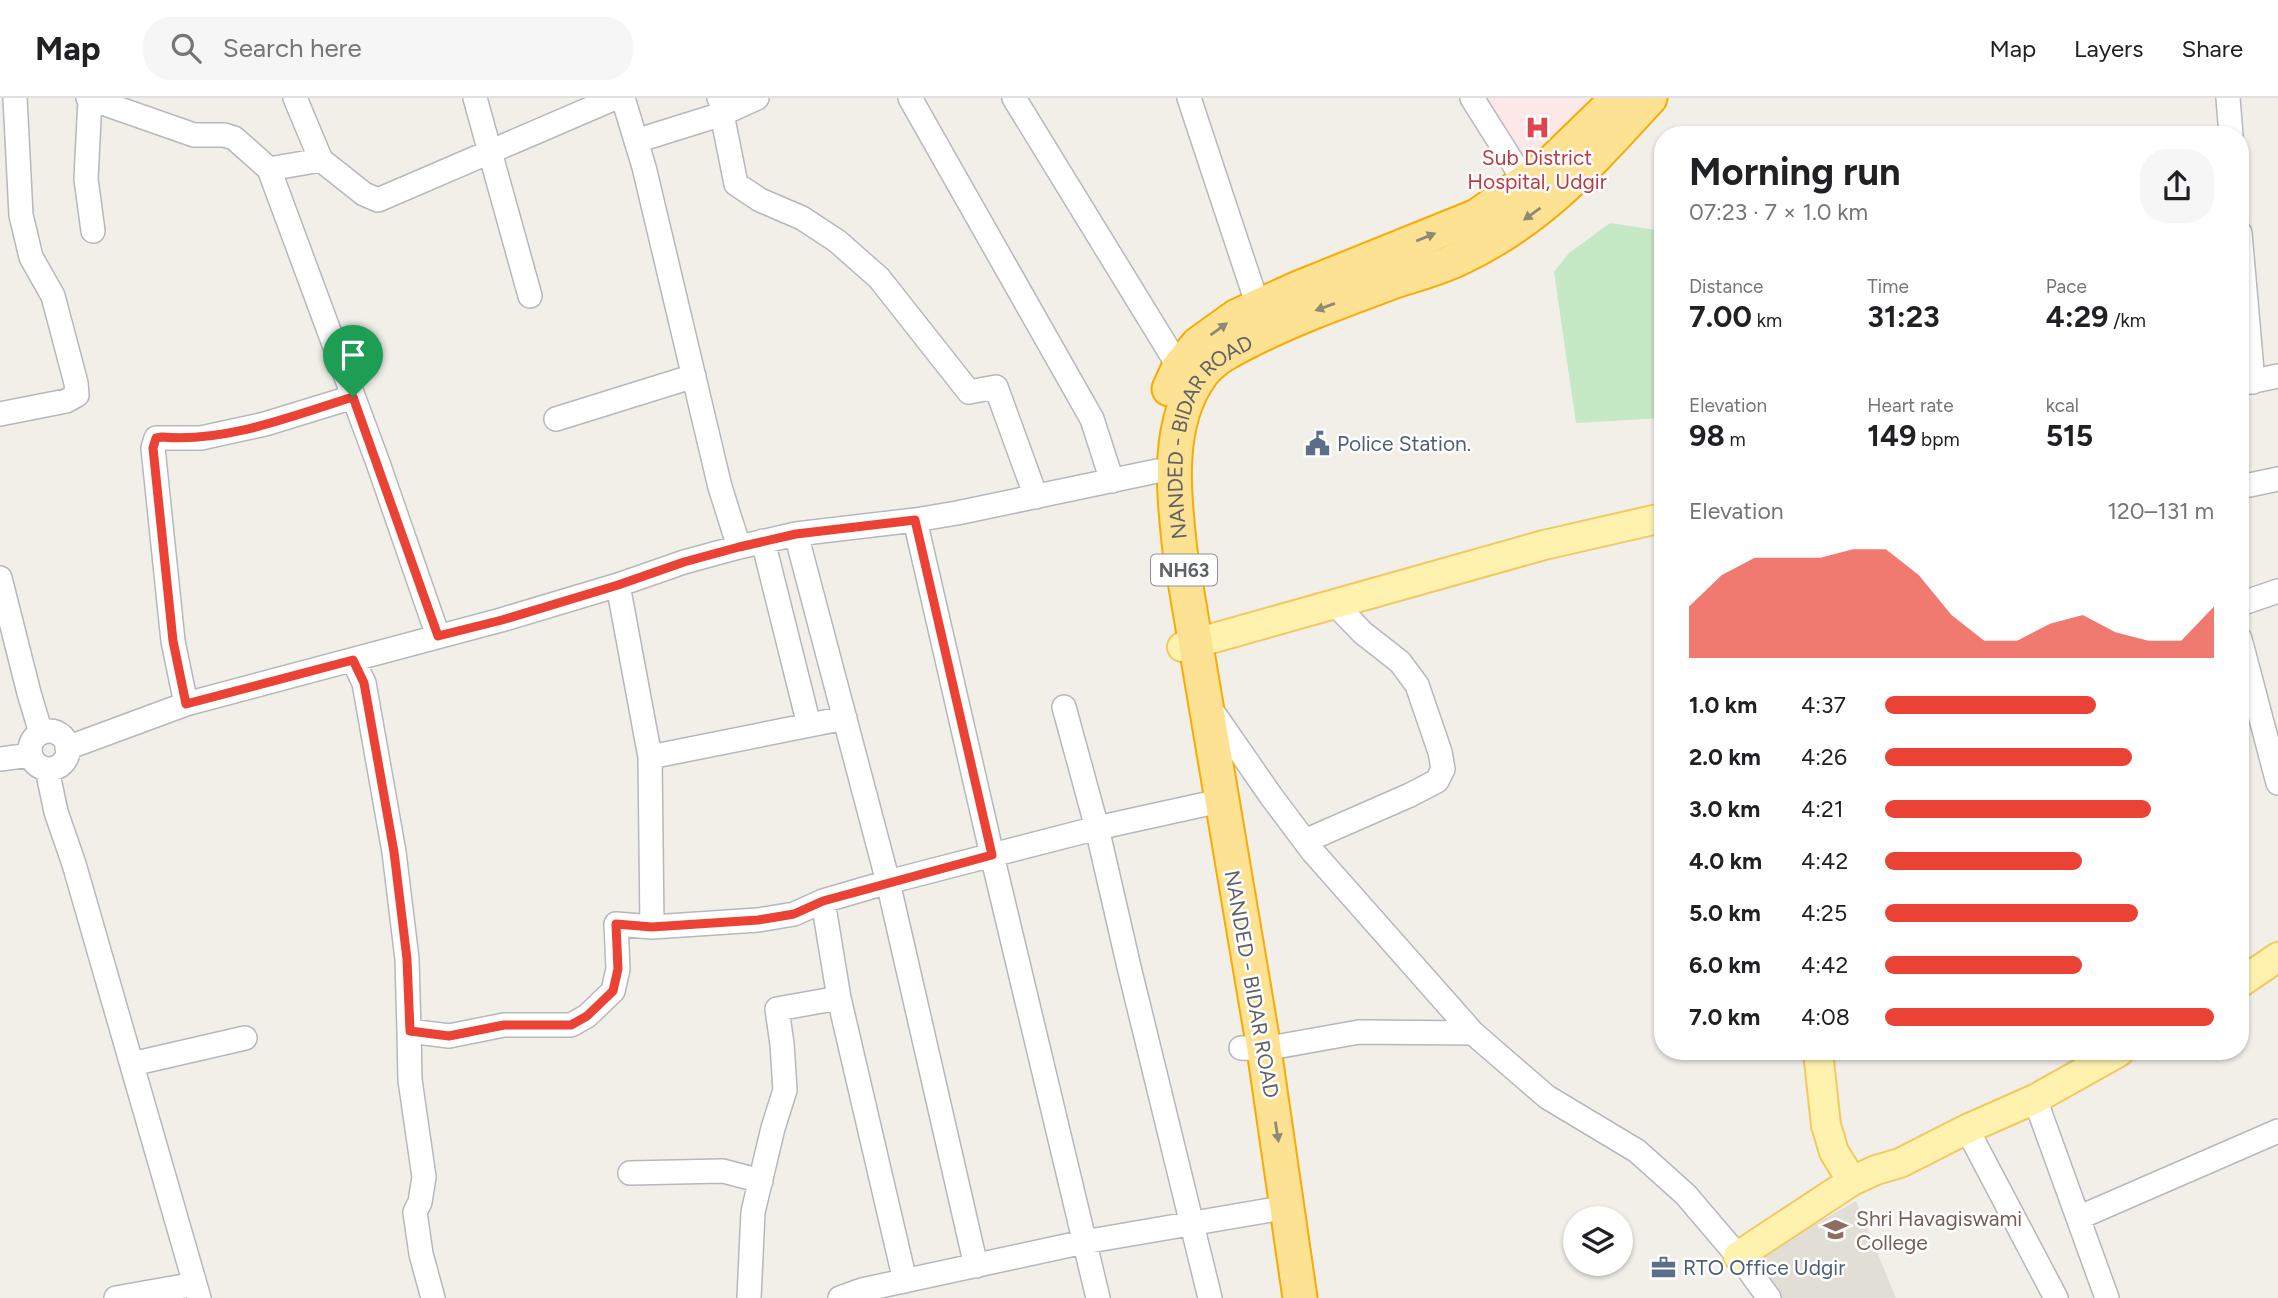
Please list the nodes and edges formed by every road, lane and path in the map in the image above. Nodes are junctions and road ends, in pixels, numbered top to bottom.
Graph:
1 (15, 98) edge
2 (89, 98) edge
3 (295, 98) edge
4 (475, 98) edge
5 (615, 98) edge
6 (623, 98) edge
7 (757, 98) edge
8 (910, 98) edge
9 (1014, 98) edge
10 (1189, 98) edge
11 (1472, 98) edge
12 (1618, 98) edge
13 (1650, 98) edge
14 (2228, 98) edge
15 (720, 106) edge
16 (2230, 126) edge
17 (636, 141) junction
18 (491, 152) junction
19 (321, 160) junction
20 (269, 169) junction
21 (1525, 182) junction
22 (93, 231) dead end
23 (530, 296) dead end
24 (1258, 306) junction
25 (1179, 368) junction
26 (694, 376) junction
27 (2278, 376) edge
28 (2249, 382) edge
29 (353, 397) junction
30 (0, 414) edge
31 (556, 419) dead end
32 (1157, 471) junction
33 (2278, 479) edge
34 (1112, 481) junction
35 (2249, 485) edge
36 (1036, 497) junction
37 (915, 520) junction
38 (1654, 520) edge
39 (796, 534) junction
40 (763, 541) junction
41 (739, 547) junction
42 (0, 578) edge
43 (618, 585) junction
44 (2278, 591) edge
45 (2249, 601) edge
46 (1335, 604) junction
47 (438, 636) junction
48 (1189, 645) junction
49 (353, 660) junction
50 (2249, 660) edge
51 (186, 704) junction
52 (1208, 705) junction
53 (1064, 707) dead end
54 (2269, 707) edge
55 (845, 718) junction
56 (809, 725) junction
57 (41, 733) junction
58 (67, 748) junction
59 (650, 757) junction
60 (0, 759) edge
61 (39, 762) junction
62 (2278, 783) edge
63 (1206, 804) junction
64 (1097, 828) junction
65 (1305, 841) junction
66 (992, 855) junction
67 (888, 882) junction
68 (823, 901) junction
69 (652, 927) junction
70 (2278, 957) edge
71 (2249, 977) edge
72 (839, 998) junction
73 (410, 1031) junction
74 (1473, 1033) junction
75 (245, 1038) dead end
76 (1252, 1049) junction
77 (1819, 1060) edge
78 (2105, 1060) edge
79 (132, 1064) junction
80 (2035, 1099) junction
81 (1967, 1129) junction
82 (2278, 1131) edge
83 (630, 1173) dead end
84 (761, 1181) junction
85 (1852, 1181) junction
86 (1278, 1209) junction
87 (2078, 1217) junction
88 (1192, 1225) junction
89 (1084, 1242) junction
90 (1738, 1256) junction
91 (976, 1266) junction
92 (905, 1281) junction
93 (197, 1291) edge
94 (116, 1298) edge
95 (433, 1298) edge
96 (749, 1298) edge
97 (840, 1298) edge
98 (1098, 1298) edge
99 (1210, 1298) edge
100 (1279, 1298) edge
101 (1300, 1298) edge
102 (1769, 1298) edge
103 (2056, 1298) edge
104 (2107, 1298) edge

1 - 30 street
2 - 20 street
2 - 22 street
3 - 19 street
4 - 18 street
5 - 18 street
6 - 17 street
7 - 15 street
8 - 34 street
9 - 25 street
10 - 24 street
11 - 21 street
12 - 21 highway, NANDED - BIDAR ROAD / NH63
13 -> 48 highway, NANDED - BIDAR ROAD / NH63
14 - 16 street
15 - 17 street
15 - 36 street
17 - 26 street
18 - 19 street
18 - 23 street
19 - 20 street
20 - 29 street
24 -> 21 highway, NANDED - BIDAR ROAD / NH63
25 -> 24 highway, NANDED - BIDAR ROAD / NH63
25 - 32 highway, NANDED - BIDAR ROAD / NH63
26 - 31 street
26 - 41 street
27 - 28 street
29 - 47 street
29 - 51 street
32 - 34 street
32 - 48 highway, NANDED - BIDAR ROAD / NH63
33 - 35 street
34 - 36 street
36 - 37 street
37 - 39 street
37 - 66 street
38 - 46 main road
39 - 40 street
39 - 55 street
40 - 41 street
40 - 56 street
41 - 43 street
42 - 57 street
43 - 47 street
43 - 59 street
44 - 45 street
46 - 48 main road
46 - 65 street
47 - 49 street
48 - 52 highway, NANDED - BIDAR ROAD / NH63
48 - 63 highway, NANDED - BIDAR ROAD / NH63
49 - 51 street
49 - 73 street
50 - 54 street
51 - 58 street
52 - 65 street
52 - 76 highway, NANDED - BIDAR ROAD / NH63
53 - 64 street
54 - 62 street
55 - 56 street
55 - 67 street
56 - 59 street
57 - 58 street
57 - 61 street
58 - 61 street
59 - 69 street
60 - 61 street
61 - 79 street
63 - 64 street
63 - 76 highway, NANDED - BIDAR ROAD / NH63
64 - 66 street
64 - 88 street
65 - 74 street
66 - 67 street
66 - 89 street
67 - 68 street
67 - 91 street
68 - 69 street
68 - 72 street
69 - 73 street
70 - 71 main road
72 - 84 street
72 - 92 street
73 - 95 street
74 - 76 street
74 - 90 street
75 - 79 street
76 - 86 highway, NANDED - BIDAR ROAD / NH63
77 - 85 main road
78 - 80 main road
79 - 93 street
80 - 81 main road
80 - 87 street
81 - 85 main road
81 - 103 street
82 - 87 street
83 - 84 street
84 - 96 street
85 - 90 main road
86 - 88 street
86 - 100 highway, NANDED - BIDAR ROAD / NH63
86 - 101 highway, NANDED - BIDAR ROAD / NH63
87 - 104 street
88 - 89 street
88 - 99 street
89 - 91 street
89 - 98 street
90 - 102 street
91 - 92 street
92 - 97 street
93 - 94 street

